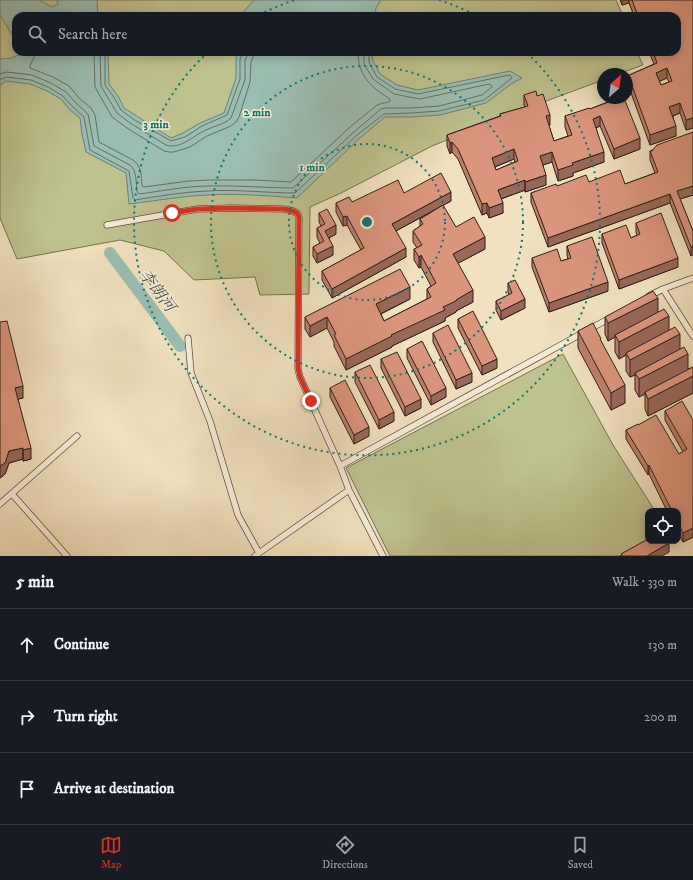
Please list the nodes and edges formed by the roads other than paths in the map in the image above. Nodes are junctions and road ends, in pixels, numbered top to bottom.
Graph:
1 (107, 225) dead end
2 (693, 278) edge
3 (663, 289) junction
4 (642, 300) edge
5 (615, 315) edge
6 (693, 336) edge
7 (188, 338) dead end
8 (77, 436) dead end
9 (340, 466) junction
10 (349, 490) junction
11 (12, 494) junction
12 (0, 504) edge
13 (257, 555) edge
14 (67, 556) edge
15 (383, 556) edge

1 - 9 street
2 - 3 street
3 - 4 street
3 - 6 street
5 - 9 street
7 - 13 street
8 - 11 street
9 - 10 street
10 - 13 street
10 - 15 street
11 - 12 street
11 - 14 street

